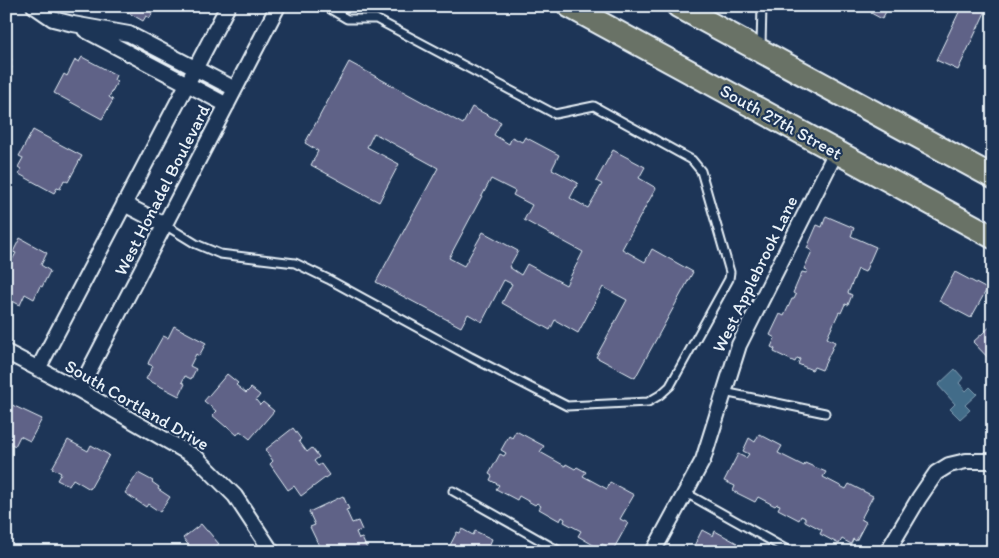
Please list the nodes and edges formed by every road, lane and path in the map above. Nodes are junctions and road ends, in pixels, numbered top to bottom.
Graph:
1 (34, 6) edge
2 (228, 6) edge
3 (278, 6) edge
4 (325, 6) edge
5 (569, 6) edge
6 (678, 6) edge
7 (762, 6) edge
8 (73, 24) junction
9 (761, 51) junction
10 (196, 68) junction
11 (188, 84) junction
12 (235, 90) junction
13 (227, 105) junction
14 (836, 152) junction
15 (993, 177) edge
16 (124, 204) junction
17 (165, 225) junction
18 (993, 237) edge
19 (6, 352) edge
20 (38, 369) junction
21 (80, 390) junction
22 (724, 392) junction
23 (826, 414) dead end
24 (993, 461) edge
25 (453, 491) dead end
26 (686, 493) junction
27 (272, 552) edge
28 (561, 552) edge
29 (654, 552) edge
30 (791, 552) edge
31 (887, 552) edge

1 - 8 street
2 - 10 street, West Honadel Boulevard
3 - 12 street, West Honadel Boulevard
4 - 17 lane
5 - 14 main road, South 27th Street
6 - 9 main road
7 - 9 lane
8 - 10 street
8 - 11 street
9 - 15 main road
10 - 11 street, West Honadel Boulevard
10 - 12 street
11 - 13 street
11 - 16 street, West Honadel Boulevard
12 - 13 street, West Honadel Boulevard
13 - 17 street, West Honadel Boulevard
14 - 18 main road, South 27th Street
14 - 22 street, West Applebrook Lane
16 - 17 street
16 - 20 street, West Honadel Boulevard
17 - 21 street, West Honadel Boulevard
19 - 20 street, South Cortland Drive
20 - 21 street, South Cortland Drive
21 - 27 street, South Cortland Drive
22 - 23 lane
22 - 26 street, West Applebrook Lane
24 - 31 street
25 - 28 lane
26 - 29 street, West Applebrook Lane
26 - 30 lane

